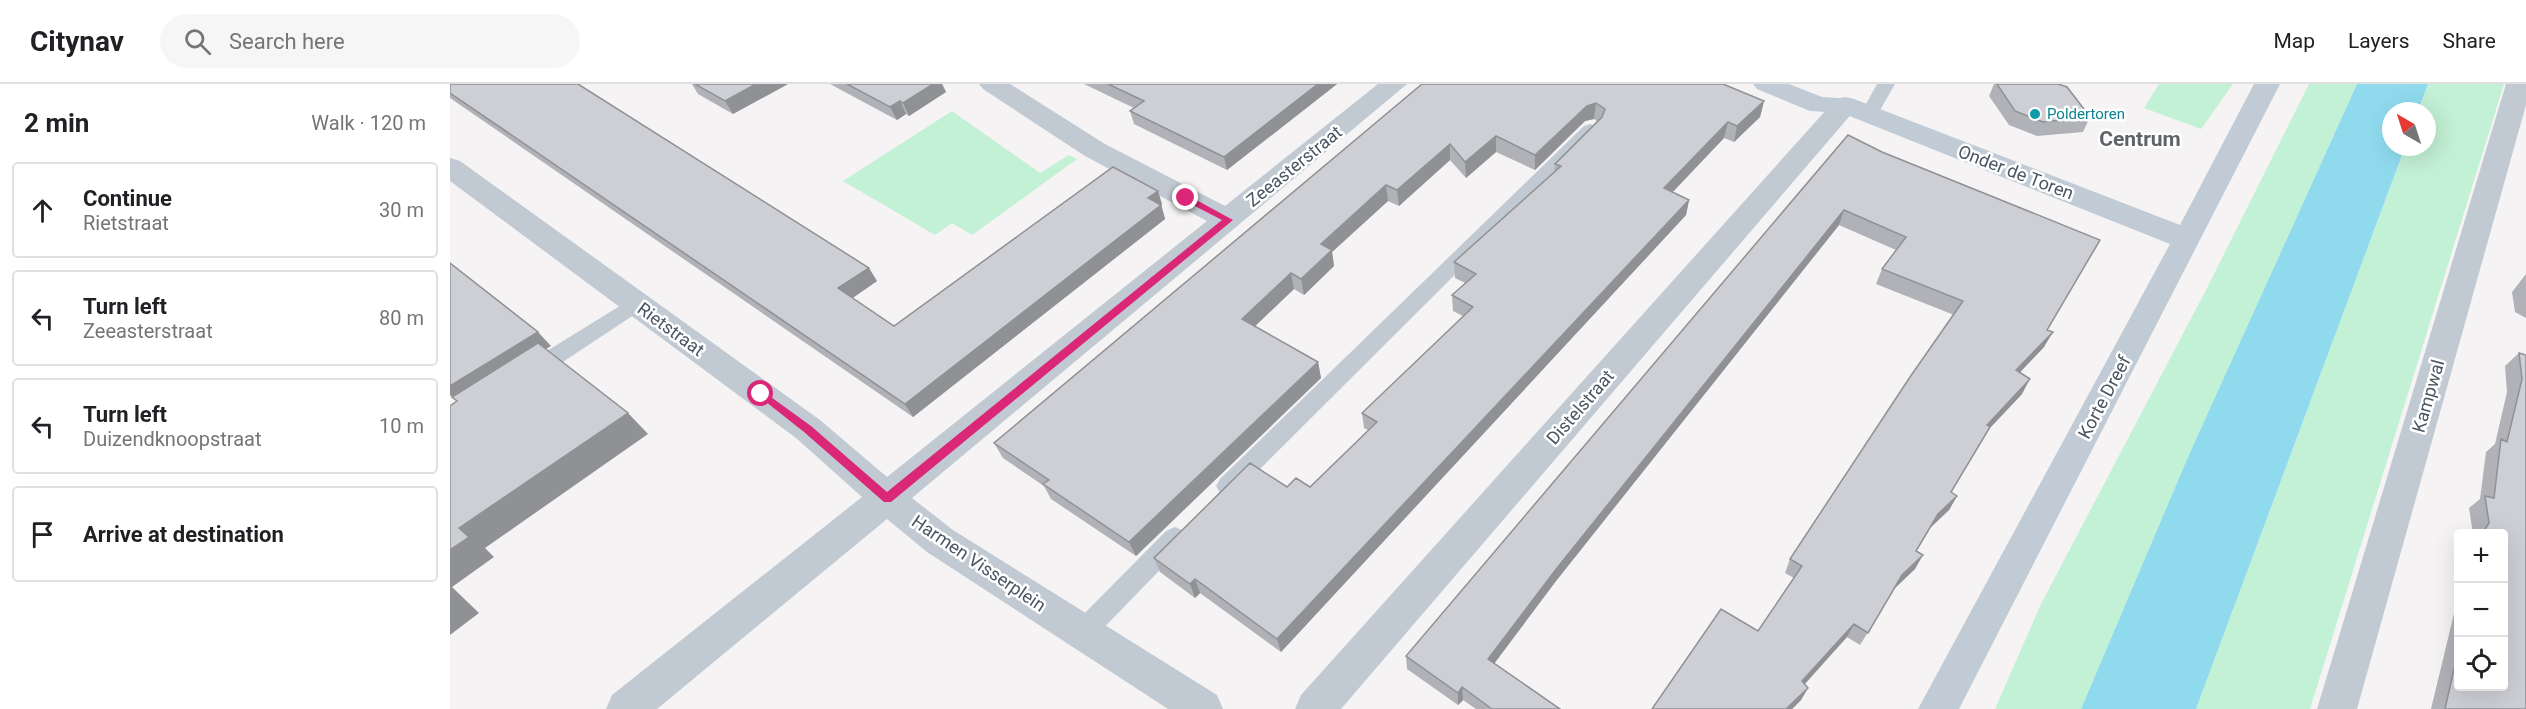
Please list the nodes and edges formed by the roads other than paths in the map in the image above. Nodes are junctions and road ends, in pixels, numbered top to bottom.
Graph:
1 (992, 84) edge
2 (1394, 84) edge
3 (1766, 84) edge
4 (1817, 84) edge
5 (1886, 84) edge
6 (2267, 84) edge
7 (2519, 84) edge
8 (1857, 110) junction
9 (1593, 127) edge
10 (450, 167) edge
11 (1228, 220) junction
12 (2186, 239) junction
13 (636, 304) junction
14 (511, 384) edge
15 (887, 498) junction
16 (1215, 498) edge
17 (1190, 523) edge
18 (1083, 632) junction
19 (626, 709) edge
20 (1203, 709) edge
21 (1316, 709) edge
22 (1938, 709) edge
23 (2337, 709) edge

1 - 11 street
2 - 11 street, Zeeasterstraat
3 - 8 main road, Onder de Toren
4 - 8 main road, Onder de Toren
5 - 8 lane
6 - 12 main road, Korte Dreef
7 - 23 street, Kampwal
8 - 12 main road, Onder de Toren
8 - 21 street, Distelstraat
9 - 16 lane
10 - 13 street, Rietstraat
11 - 15 street, Zeeasterstraat
12 - 22 main road, Korte Dreef
13 - 14 lane
13 - 15 street, Rietstraat
15 - 18 street, Harmen Visserplein
15 - 19 street
17 - 18 lane
18 - 20 street, Harmen Visserplein

